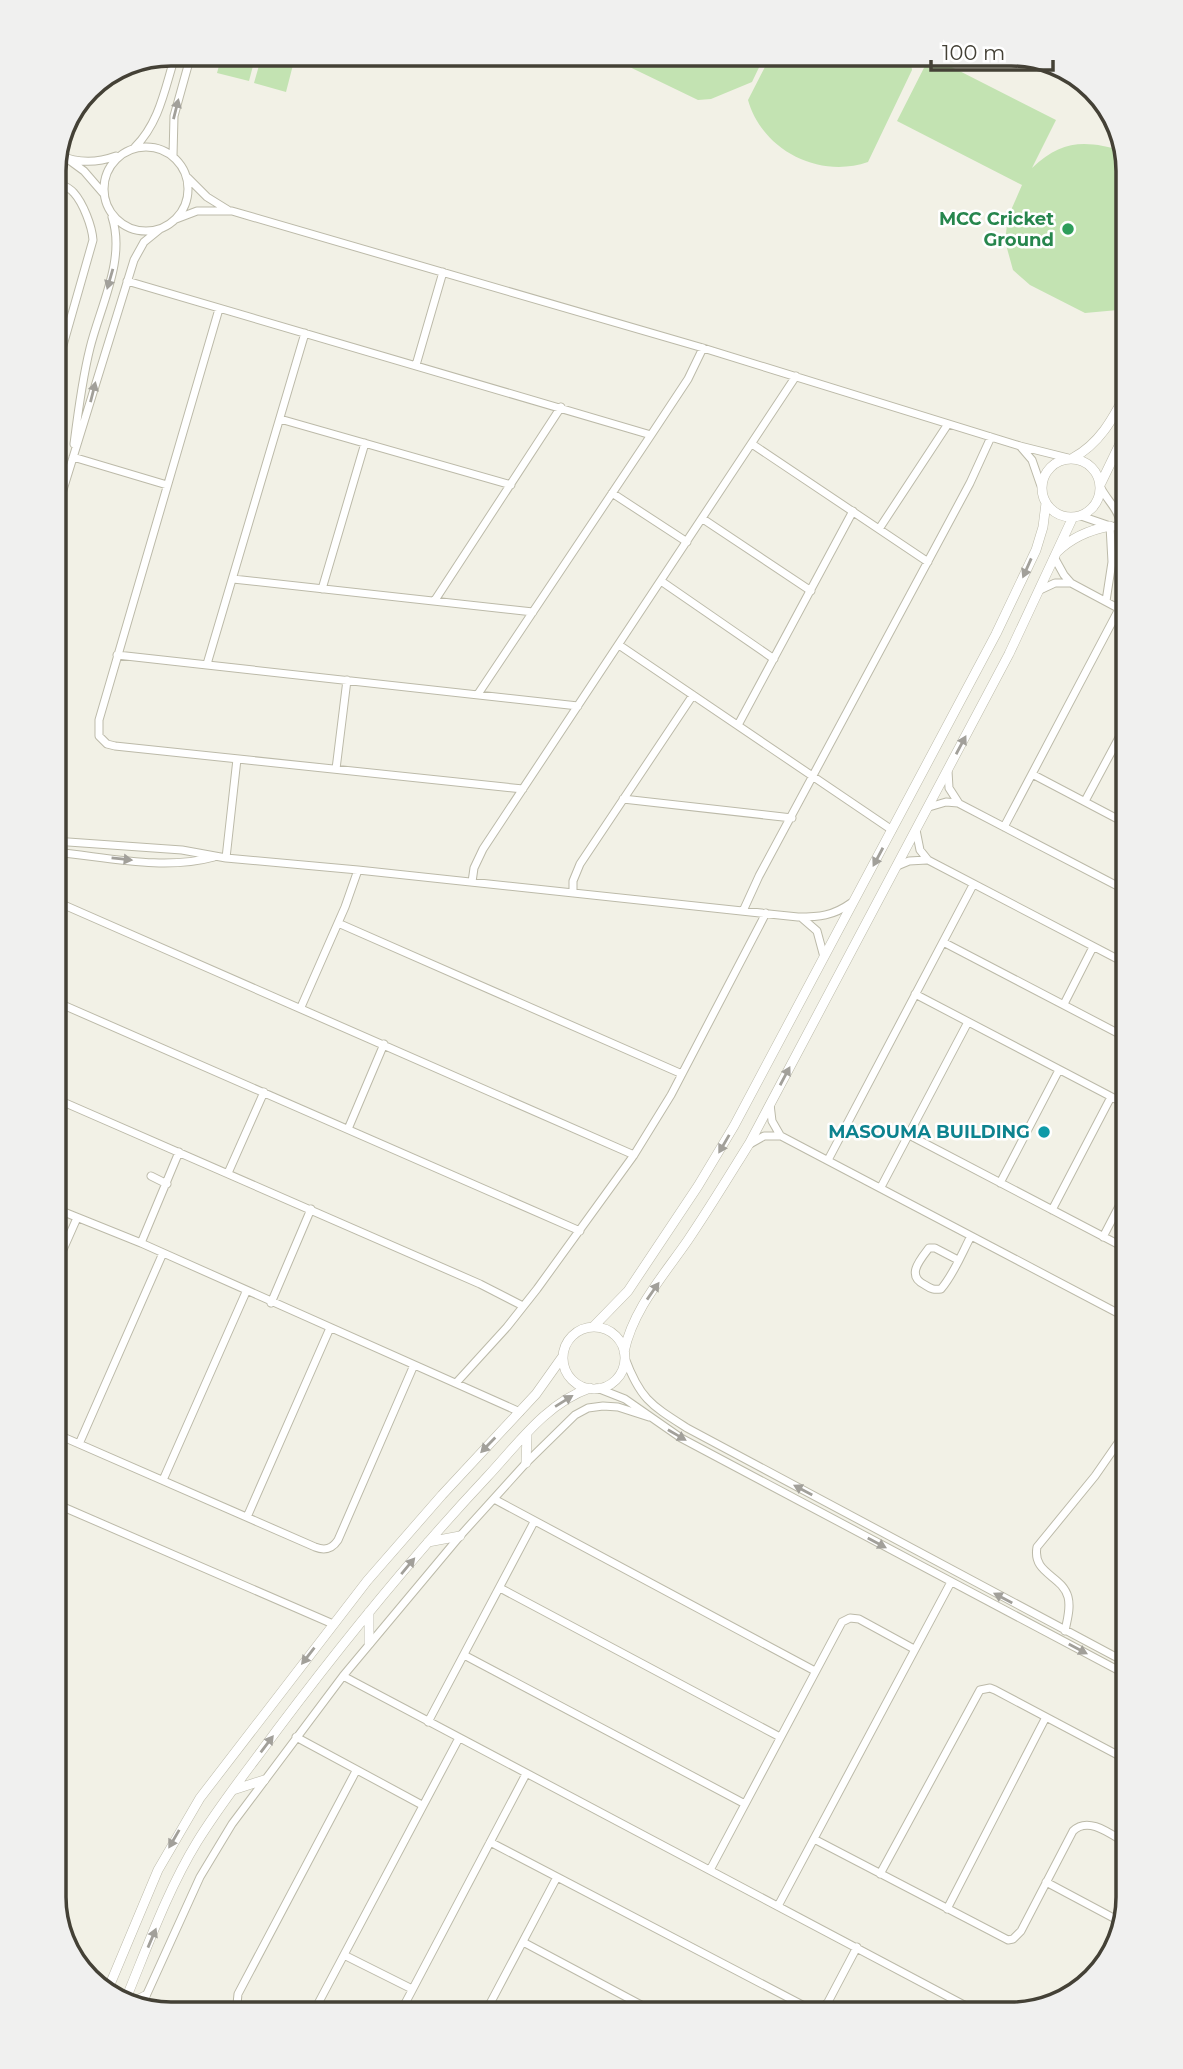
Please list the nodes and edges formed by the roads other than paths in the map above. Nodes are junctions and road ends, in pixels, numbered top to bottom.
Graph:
1 (172, 66) edge
2 (188, 66) edge
3 (133, 148) junction
4 (120, 155) junction
5 (173, 156) junction
6 (68, 159) joint
7 (187, 177) junction
8 (67, 187) edge
9 (103, 194) junction
10 (232, 211) junction
11 (110, 213) junction
12 (176, 219) junction
13 (160, 229) junction
14 (443, 272) junction
15 (127, 281) junction
16 (219, 309) junction
17 (67, 332) edge
18 (305, 334) junction
19 (703, 348) junction
20 (416, 365) junction
21 (796, 376) junction
22 (561, 407) junction
23 (1116, 411) edge
24 (280, 419) junction
25 (948, 424) junction
26 (651, 435) junction
27 (991, 437) junction
28 (365, 443) junction
29 (752, 444) junction
30 (1020, 446) junction
31 (1116, 453) edge
32 (72, 457) junction
33 (1070, 458) junction
34 (67, 475) edge
35 (167, 485) junction
36 (511, 485) junction
37 (1041, 486) junction
38 (1101, 486) junction
39 (612, 493) junction
40 (1046, 503) junction
41 (1116, 510) edge
42 (853, 511) junction
43 (1077, 516) junction
44 (703, 519) junction
45 (1110, 526) junction
46 (1116, 526) edge
47 (879, 529) junction
48 (687, 542) junction
49 (1054, 556) junction
50 (928, 562) junction
51 (233, 579) junction
52 (661, 581) junction
53 (1072, 583) junction
54 (323, 589) junction
55 (1040, 590) junction
56 (811, 591) junction
57 (435, 600) junction
58 (1106, 601) junction
59 (1116, 607) edge
60 (533, 612) junction
61 (1116, 615) edge
62 (619, 645) junction
63 (117, 655) junction
64 (774, 659) junction
65 (207, 664) junction
66 (347, 680) junction
67 (478, 694) junction
68 (693, 695) junction
69 (578, 706) junction
70 (738, 725) junction
71 (1116, 744) edge
72 (237, 759) junction
73 (337, 769) junction
74 (948, 770) junction
75 (1032, 774) junction
76 (814, 776) junction
77 (523, 789) junction
78 (623, 799) junction
79 (1085, 802) junction
80 (958, 803) junction
81 (929, 807) junction
82 (792, 818) junction
83 (1116, 818) edge
84 (1004, 827) junction
85 (892, 830) junction
86 (916, 830) junction
87 (67, 842) edge
88 (67, 853) edge
89 (215, 857) junction
90 (226, 858) junction
91 (928, 860) junction
92 (897, 866) junction
93 (358, 870) junction
94 (472, 882) junction
95 (973, 885) junction
96 (1116, 885) edge
97 (573, 893) junction
98 (854, 901) junction
99 (67, 906) edge
100 (743, 911) junction
101 (765, 913) junction
102 (798, 917) junction
103 (338, 923) junction
104 (943, 942) junction
105 (1093, 947) junction
106 (824, 957) junction
107 (1116, 958) edge
108 (915, 995) junction
109 (1064, 1004) junction
110 (67, 1006) edge
111 (301, 1007) junction
112 (968, 1022) junction
113 (1116, 1032) edge
114 (384, 1044) junction
115 (1059, 1070) junction
116 (682, 1074) junction
117 (264, 1092) junction
118 (1111, 1097) junction
119 (1116, 1100) edge
120 (66, 1103) edge
121 (770, 1104) junction
122 (348, 1129) junction
123 (909, 1135) junction
124 (781, 1136) junction
125 (749, 1144) junction
126 (179, 1152) junction
127 (635, 1155) junction
128 (828, 1160) junction
129 (228, 1173) junction
130 (151, 1176) dead end
131 (1000, 1183) junction
132 (167, 1184) junction
133 (881, 1187) junction
134 (311, 1209) junction
135 (1052, 1210) junction
136 (1116, 1212) edge
137 (66, 1213) edge
138 (77, 1217) junction
139 (580, 1231) junction
140 (971, 1236) junction
141 (1103, 1237) junction
142 (66, 1241) edge
143 (141, 1243) junction
144 (1116, 1244) edge
145 (163, 1253) junction
146 (958, 1261) junction
147 (246, 1292) junction
148 (271, 1303) junction
149 (523, 1306) junction
150 (1116, 1309) edge
151 (593, 1327) junction
152 (330, 1328) junction
153 (625, 1355) junction
154 (563, 1356) junction
155 (414, 1365) junction
156 (456, 1384) junction
157 (594, 1388) junction
158 (520, 1412) junction
159 (649, 1417) junction
160 (527, 1434) junction
161 (66, 1438) edge
162 (79, 1444) junction
163 (1116, 1445) edge
164 (526, 1464) junction
165 (163, 1480) junction
166 (494, 1499) junction
167 (66, 1508) edge
168 (247, 1517) junction
169 (534, 1522) junction
170 (460, 1536) junction
171 (428, 1542) junction
172 (951, 1582) junction
173 (499, 1588) junction
174 (369, 1612) junction
175 (333, 1624) junction
176 (1065, 1631) junction
177 (369, 1643) junction
178 (914, 1648) junction
179 (464, 1655) junction
180 (1116, 1657) edge
181 (1116, 1669) edge
182 (815, 1671) junction
183 (343, 1676) junction
184 (1046, 1717) junction
185 (428, 1722) junction
186 (296, 1737) junction
187 (780, 1737) junction
188 (459, 1738) junction
189 (1116, 1754) edge
190 (356, 1771) junction
191 (526, 1774) junction
192 (264, 1780) junction
193 (233, 1790) junction
194 (746, 1804) junction
195 (422, 1805) junction
196 (1116, 1838) edge
197 (814, 1839) junction
198 (490, 1842) junction
199 (710, 1870) junction
200 (880, 1874) junction
201 (557, 1877) junction
202 (1046, 1882) junction
203 (778, 1906) junction
204 (947, 1909) junction
205 (1114, 1919) edge
206 (523, 1942) junction
207 (857, 1947) junction
208 (344, 1955) junction
209 (111, 1983) edge
210 (412, 1989) junction
211 (128, 1993) edge
212 (145, 1996) joint
213 (141, 1998) edge
214 (237, 2002) edge
215 (319, 2002) edge
216 (406, 2002) edge
217 (491, 2002) edge
218 (636, 2002) edge
219 (797, 2002) edge
220 (828, 2002) edge
221 (959, 2002) edge

1 - 3 street
5 -> 2 street
3 - 4 street
3 - 5 street
4 - 6 street
4 - 9 street
5 - 7 street
6 - 9 street
7 - 10 street
7 - 12 street
8 - 17 street
9 - 11 street
10 - 12 street
10 - 14 street
11 - 13 street
11 -> 32 street
12 - 13 street
13 - 15 street
14 - 19 street
14 - 20 street
15 - 16 street
32 -> 15 street
16 - 18 street
16 - 35 street
18 - 20 street
18 - 24 street
19 - 21 street
19 - 26 street
20 - 22 street
21 - 25 street
21 - 29 street
22 - 26 street
22 - 36 street
23 - 33 street
24 - 28 street
24 - 51 street
25 - 27 street
25 - 47 street
26 - 39 street
27 - 30 street
27 - 50 street
28 - 36 street
28 - 54 street
29 - 42 street
29 - 44 street
30 - 33 street
30 - 37 street
31 - 38 street
32 - 34 street
32 - 35 street
33 - 37 street
33 - 38 street
35 - 63 street
36 - 57 street
37 - 40 street
38 - 41 street
38 - 43 street
39 - 48 street
39 - 60 street
40 - 43 street
40 -> 85 street
42 - 47 street
42 - 56 street
43 - 45 street
43 - 49 street
44 - 48 street
44 - 56 street
45 - 46 street
45 - 49 street
45 - 58 street
47 - 50 street
48 - 52 street
49 - 53 street
49 - 55 street
50 - 76 street
51 - 54 street
51 - 65 street
52 - 62 street
52 - 64 street
53 - 55 street
53 - 58 street
54 - 57 street
74 -> 55 street
56 - 64 street
57 - 60 street
58 - 59 street
60 - 67 street
61 - 75 street
62 - 68 street
62 - 69 street
63 - 65 street
63 - 72 street
64 - 70 street
65 - 66 street
66 - 67 street
66 - 73 street
67 - 69 street
68 - 70 street
68 - 78 street
69 - 77 street
70 - 76 street
71 - 79 street
72 - 73 street
72 - 90 street
73 - 77 street
74 - 80 street
74 - 81 street
75 - 79 street
75 - 84 street
76 - 82 street
76 - 85 street
77 - 94 street
78 - 82 street
78 - 97 street
79 - 83 street
80 - 81 street
80 - 84 street
81 - 86 street
82 - 100 street
84 - 96 street
85 -> 98 street
86 - 91 street
86 - 92 street
87 - 89 street
88 -> 89 street
89 - 90 street
90 - 93 street
91 - 92 street
91 - 95 street
121 -> 92 street
93 - 94 street
93 - 103 street
94 - 97 street
95 - 104 street
95 - 105 street
97 - 100 street
98 - 102 street
98 - 106 street
99 - 111 street
100 - 101 street
101 - 102 street
101 - 116 street
102 - 106 street
103 - 111 street
103 - 116 street
104 - 108 street
104 - 109 street
105 - 107 street
105 - 109 street
106 -> 151 street
108 - 112 street
108 - 128 street
109 - 113 street
110 - 117 street
111 - 114 street
112 - 115 street
112 - 123 street
114 - 122 street
114 - 127 street
115 - 118 street
115 - 131 street
116 - 127 street
117 - 122 street
117 - 129 street
118 - 119 street
118 - 135 street
120 - 126 street
121 - 124 street
121 - 125 street
122 - 139 street
123 - 131 street
123 - 133 street
124 - 125 street
124 - 128 street
153 -> 125 street
126 - 129 street
126 - 132 street
127 - 139 street
128 - 133 street
129 - 134 street
130 - 132 street
131 - 135 street
132 - 143 street
133 - 140 street
134 - 148 street
134 - 149 street
135 - 141 street
136 - 141 street
137 - 138 street
138 - 142 street
138 - 143 street
139 - 149 street
140 - 146 street
140 - 150 street
141 - 144 street
143 - 145 street
145 - 147 street
145 - 162 street
146 - 146 street
147 - 148 street
147 - 165 street
148 - 152 street
149 - 156 street
151 - 153 street
151 - 154 street
152 - 155 street
152 - 168 street
153 - 157 street
176 -> 153 street
154 - 157 street
154 - 158 street
155 - 156 street
155 - 168 street
156 - 158 street
157 - 159 street
160 -> 157 street
158 -> 175 street
159 - 164 street
159 -> 172 street
160 - 164 street
160 - 171 street
161 - 162 street
162 - 165 street
163 - 176 street
164 - 166 street
165 - 168 street
166 - 169 street
166 - 170 street
167 - 175 street
169 - 173 street
169 - 182 street
170 - 171 street
170 - 177 street
174 -> 171 street
172 - 178 street
172 -> 181 street
173 - 179 street
173 - 187 street
174 - 177 street
193 -> 174 street
175 -> 209 street
176 - 180 street
177 - 183 street
178 - 182 street
178 - 197 street
179 - 185 street
179 - 194 street
182 - 187 street
183 - 185 street
183 - 186 street
184 - 189 street
184 - 200 street
184 - 204 street
185 - 188 street
186 - 190 street
186 - 192 street
187 - 194 street
188 - 191 street
188 - 195 street
190 - 195 street
190 - 214 street
191 - 198 street
191 - 199 street
192 - 193 street
192 - 212 street
211 -> 193 street
194 - 199 street
195 - 208 street
196 - 202 street
197 - 200 street
197 - 203 street
198 - 201 street
198 - 210 street
199 - 203 street
200 - 204 street
201 - 206 street
201 - 219 street
202 - 204 street
202 - 205 street
203 - 207 street
206 - 217 street
206 - 218 street
207 - 220 street
207 - 221 street
208 - 210 street
208 - 215 street
210 - 216 street
212 - 213 street

